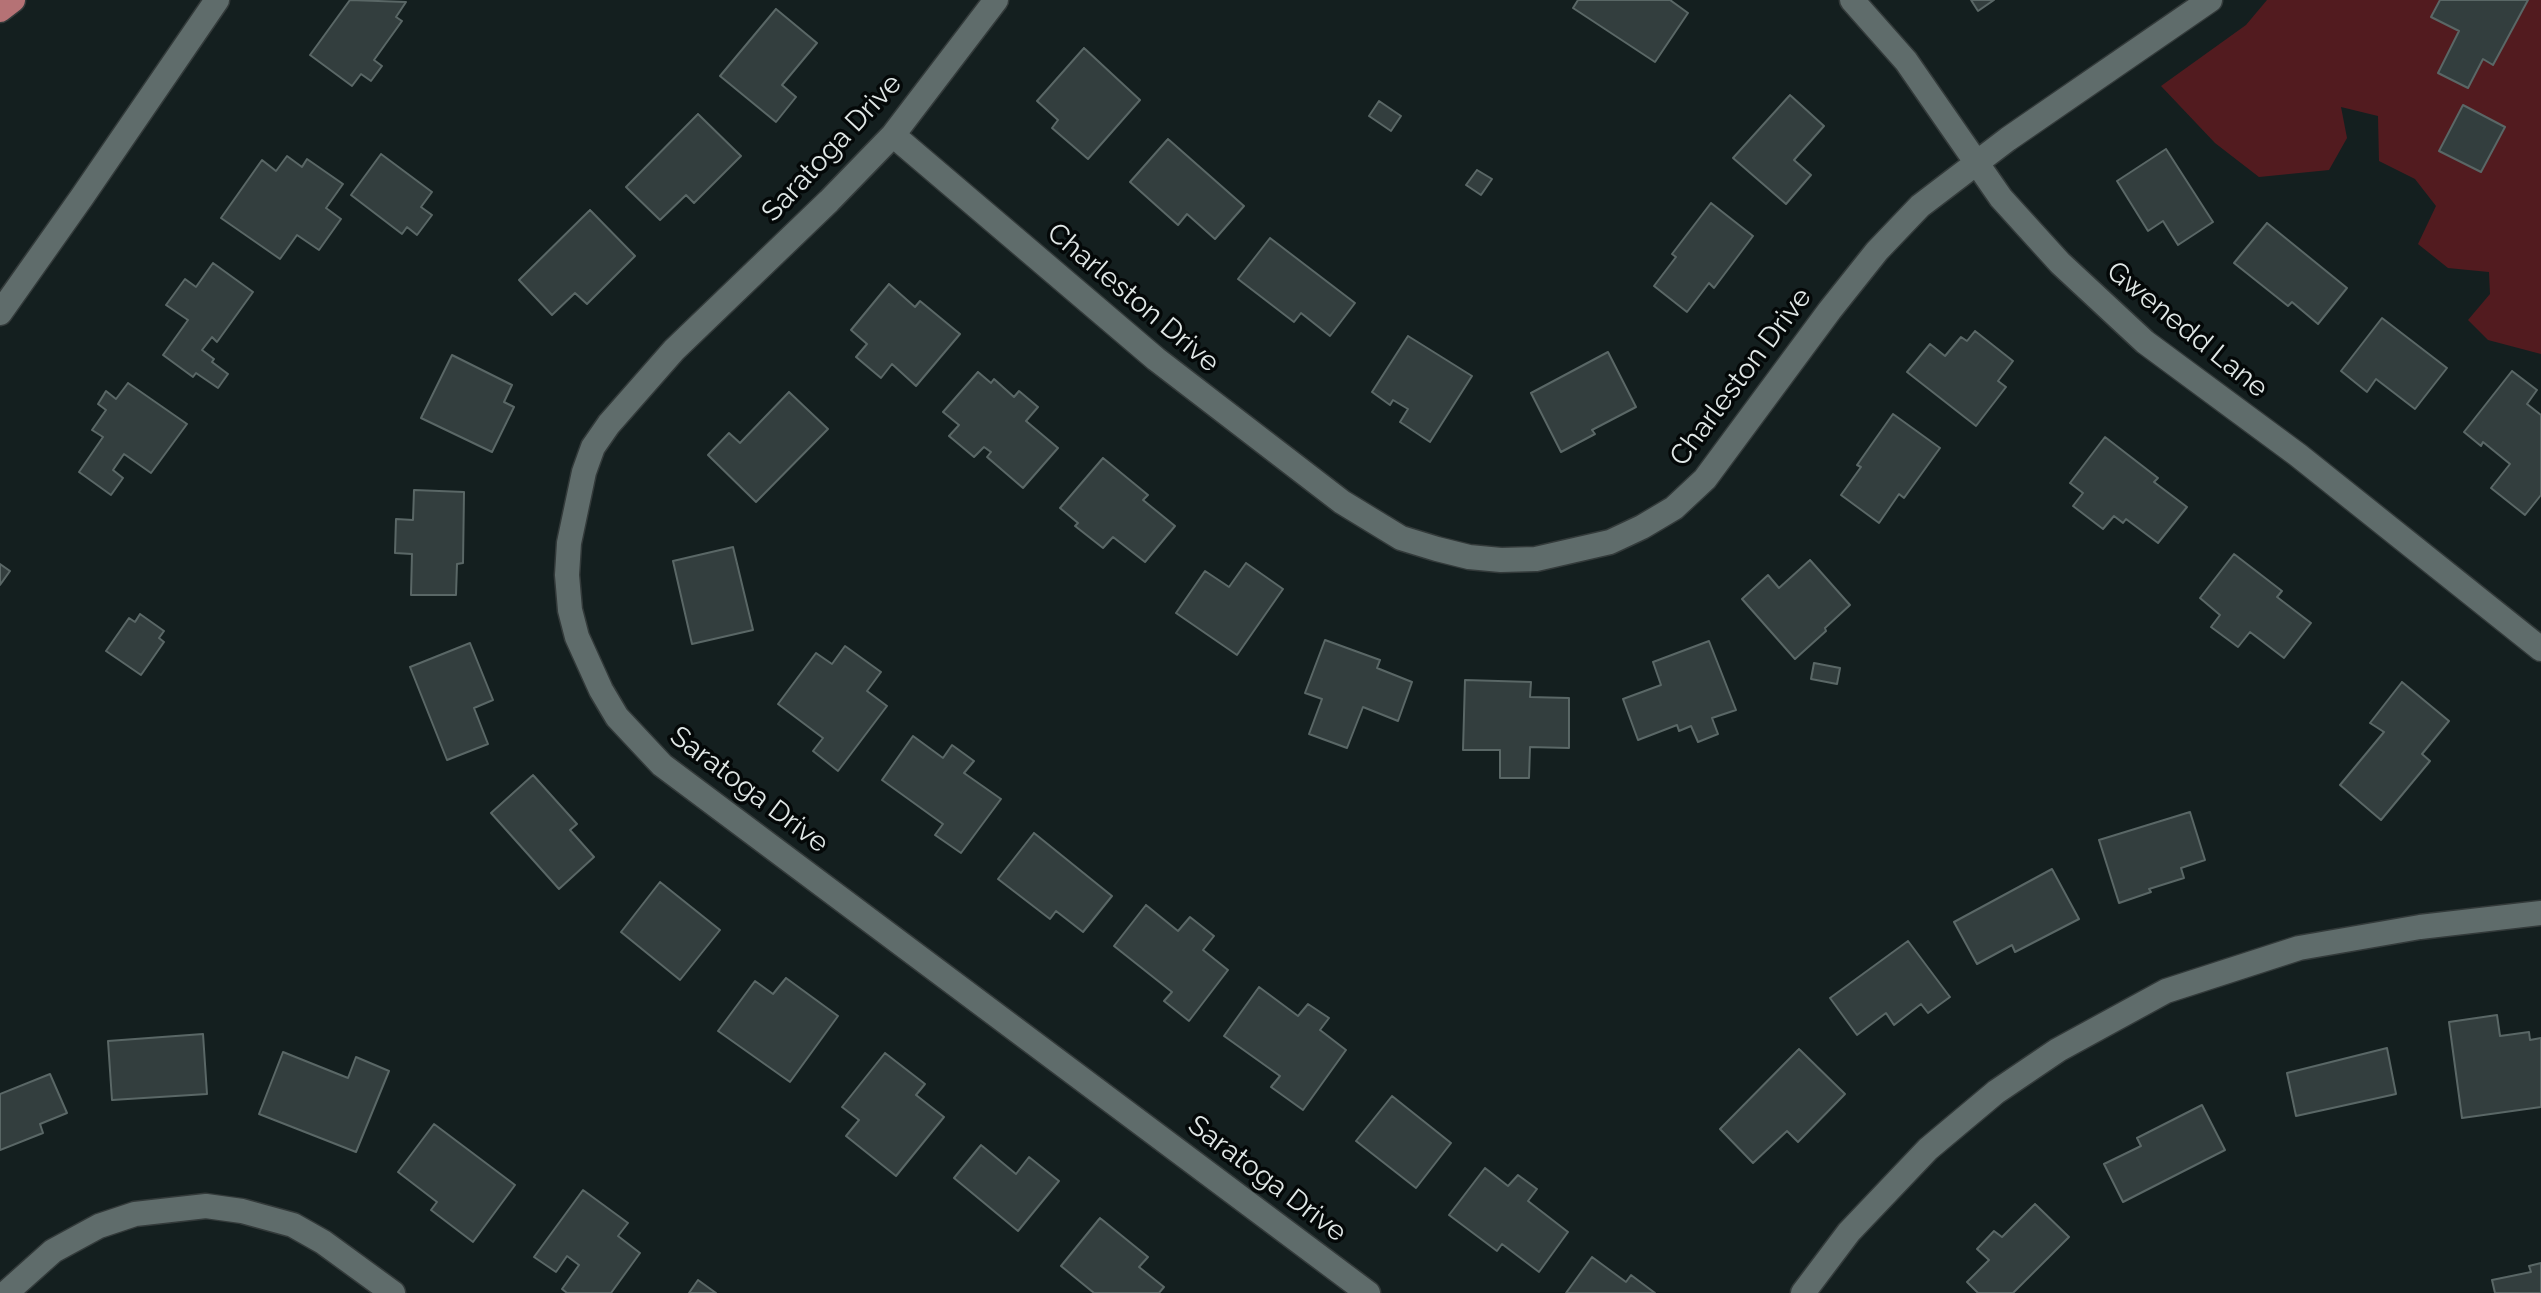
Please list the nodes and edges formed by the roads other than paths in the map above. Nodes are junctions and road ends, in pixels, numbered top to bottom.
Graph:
1 (13, 0) edge
2 (217, 0) edge
3 (996, 0) edge
4 (1852, 0) edge
5 (2210, 0) edge
6 (0, 10) edge
7 (893, 135) junction
8 (1976, 163) junction
9 (0, 313) edge
10 (2541, 649) edge
11 (2541, 913) edge
12 (6, 1293) edge
13 (393, 1293) edge
14 (1368, 1293) edge
15 (1803, 1293) edge

1 - 6 main road
2 - 9 street
3 - 7 street, Saratoga Drive
4 - 8 street, Gwenedd Lane
5 - 8 street, Charleston Drive
7 - 8 street, Charleston Drive
7 - 14 street, Saratoga Drive
8 - 10 street, Gwenedd Lane
11 - 15 street
12 - 13 street

